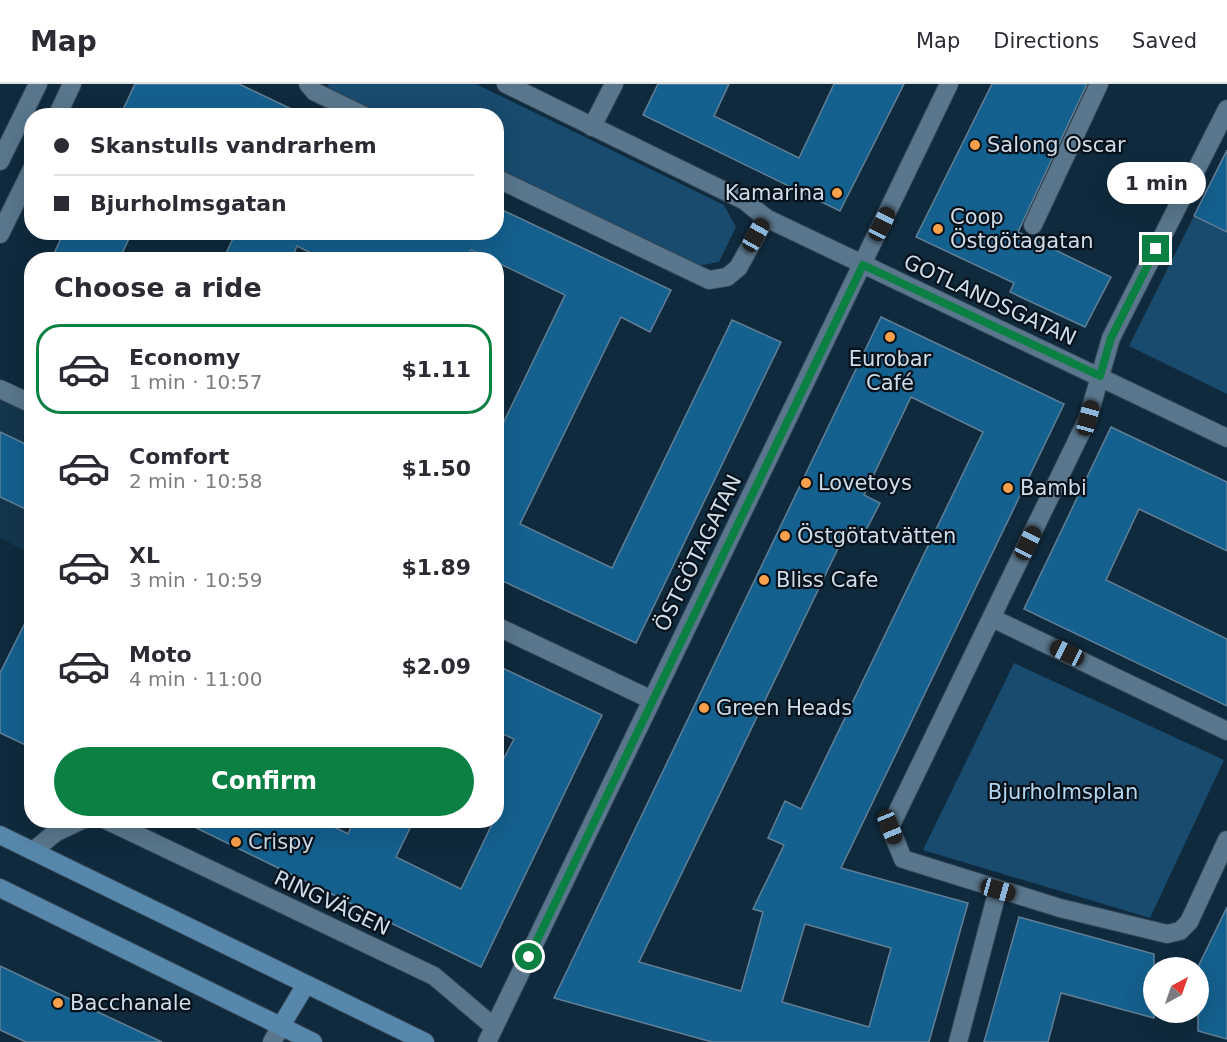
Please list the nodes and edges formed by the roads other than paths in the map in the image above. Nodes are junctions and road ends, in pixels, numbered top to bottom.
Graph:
1 (38, 84) edge
2 (72, 84) edge
3 (308, 84) edge
4 (506, 84) edge
5 (614, 84) edge
6 (949, 84) edge
7 (1099, 84) edge
8 (26, 108) edge
9 (61, 108) edge
10 (348, 108) edge
11 (1227, 109) edge
12 (24, 112) edge
13 (592, 127) junction
14 (0, 161) edge
15 (504, 182) edge
16 (24, 185) edge
17 (765, 218) junction
18 (1033, 225) dead end
19 (0, 234) edge
20 (863, 265) junction
21 (1100, 376) junction
22 (0, 389) edge
23 (24, 400) edge
24 (1227, 438) edge
25 (992, 618) junction
26 (504, 630) edge
27 (652, 700) junction
28 (1227, 731) edge
29 (65, 828) edge
30 (123, 828) edge
31 (0, 836) edge
32 (1227, 840) edge
33 (33, 851) junction
34 (0, 888) edge
35 (998, 890) junction
36 (305, 986) junction
37 (281, 1026) junction
38 (491, 1034) edge
39 (272, 1042) edge
40 (314, 1042) edge
41 (425, 1042) edge
42 (958, 1042) edge

1 - 8 street
2 - 9 street
3 - 10 street
4 - 13 street, GOTLANDSGATAN
5 - 13 street
6 - 20 street, ÖSTGÖTAGATAN
7 - 18 street
11 - 21 street
12 - 14 street
13 - 17 street, GOTLANDSGATAN
15 - 17 street
16 - 19 street
17 - 20 street, GOTLANDSGATAN
20 - 21 street, GOTLANDSGATAN
20 - 27 street, ÖSTGÖTAGATAN
21 - 24 street, GOTLANDSGATAN
21 - 25 street
22 - 23 street
25 - 28 street
25 - 35 street
26 - 27 street
27 - 38 street, ÖSTGÖTAGATAN
29 - 33 street
30 - 38 street, RINGVÄGEN
31 - 33 main road
32 - 35 street
33 - 36 main road
34 - 37 main road
35 - 42 street
36 - 37 main road
36 - 41 main road
37 - 39 street
37 - 40 main road

